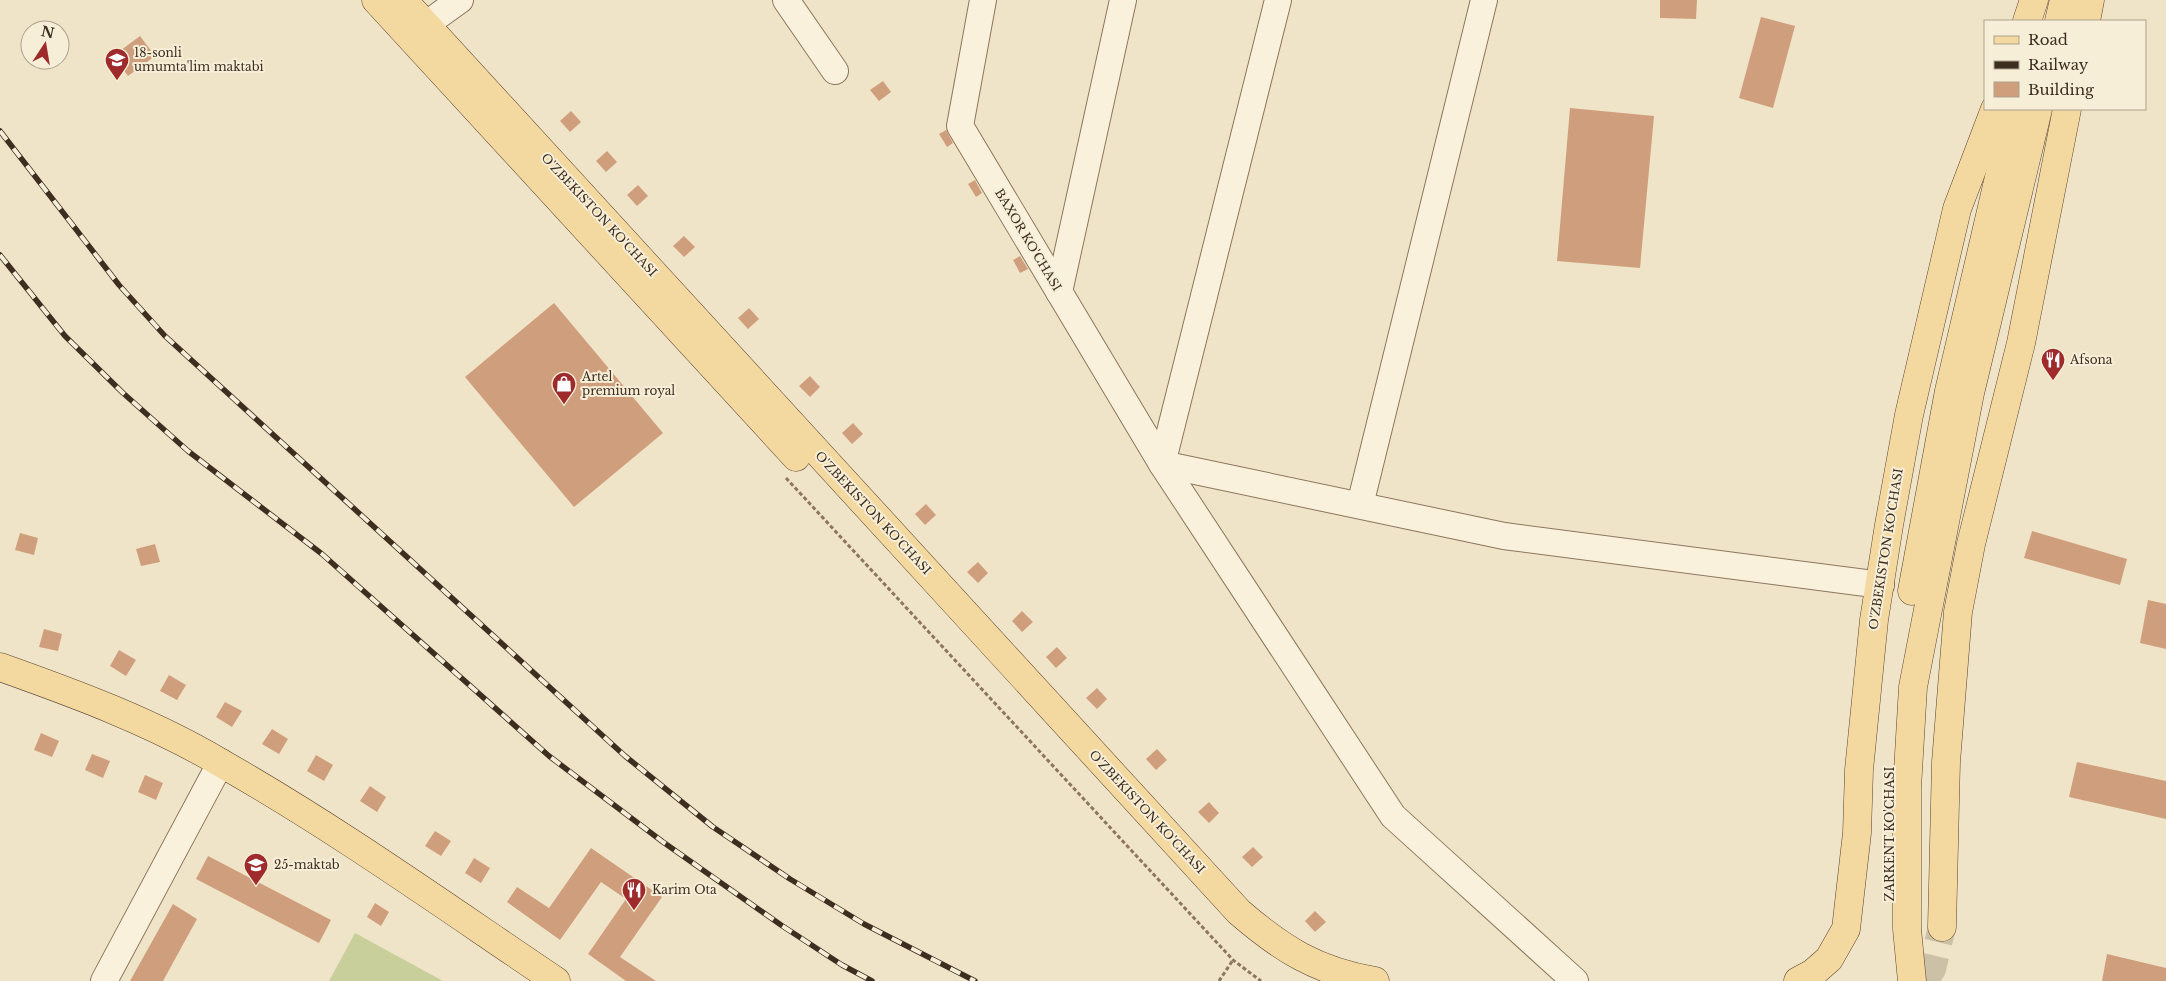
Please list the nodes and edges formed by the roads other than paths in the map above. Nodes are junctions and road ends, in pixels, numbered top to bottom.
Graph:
1 (376, 0) edge
2 (403, 0) edge
3 (460, 0) edge
4 (786, 0) edge
5 (983, 0) edge
6 (1123, 0) edge
7 (1278, 0) edge
8 (1484, 0) edge
9 (2034, 0) edge
10 (2040, 0) edge
11 (2064, 0) edge
12 (2090, 0) edge
13 (2027, 20) edge
14 (2036, 20) edge
15 (2059, 20) edge
16 (2086, 20) edge
17 (428, 28) junction
18 (835, 71) dead end
19 (1995, 110) edge
20 (2016, 110) edge
21 (2038, 110) edge
22 (2067, 110) edge
23 (1059, 292) junction
24 (1162, 464) junction
25 (1360, 505) junction
26 (1881, 585) junction
27 (0, 667) edge
28 (1904, 686) junction
29 (221, 762) junction
30 (1942, 927) tunnel mouth
31 (104, 981) edge
32 (556, 981) edge
33 (1317, 981) edge
34 (1375, 981) edge
35 (1575, 981) edge
36 (1798, 981) edge
37 (1895, 981) edge
38 (1912, 981) edge

1 - 33 main road, O'ZBEKISTON KO'CHASI
2 - 17 main road, O'ZBEKISTON KO'CHASI
3 - 17 street
4 - 18 street
5 - 23 street, BAXOR KO'CHASI
6 - 23 street
7 - 24 street
8 - 25 street
9 - 13 main road
10 - 14 main road
11 - 15 main road
12 - 16 main road
17 - 34 main road, O'ZBEKISTON KO'CHASI
19 - 26 main road, O'ZBEKISTON KO'CHASI
20 - 28 main road
21 - 28 main road
22 - 30 main road
23 - 24 street, BAXOR KO'CHASI
24 - 25 street
24 - 35 street, BAXOR KO'CHASI
25 - 26 street
26 - 36 main road, O'ZBEKISTON KO'CHASI
27 - 29 main road
28 - 37 main road, ZARKENT KO'CHASI
28 - 38 main road, ZARKENT KO'CHASI
29 - 31 street
29 - 32 main road

